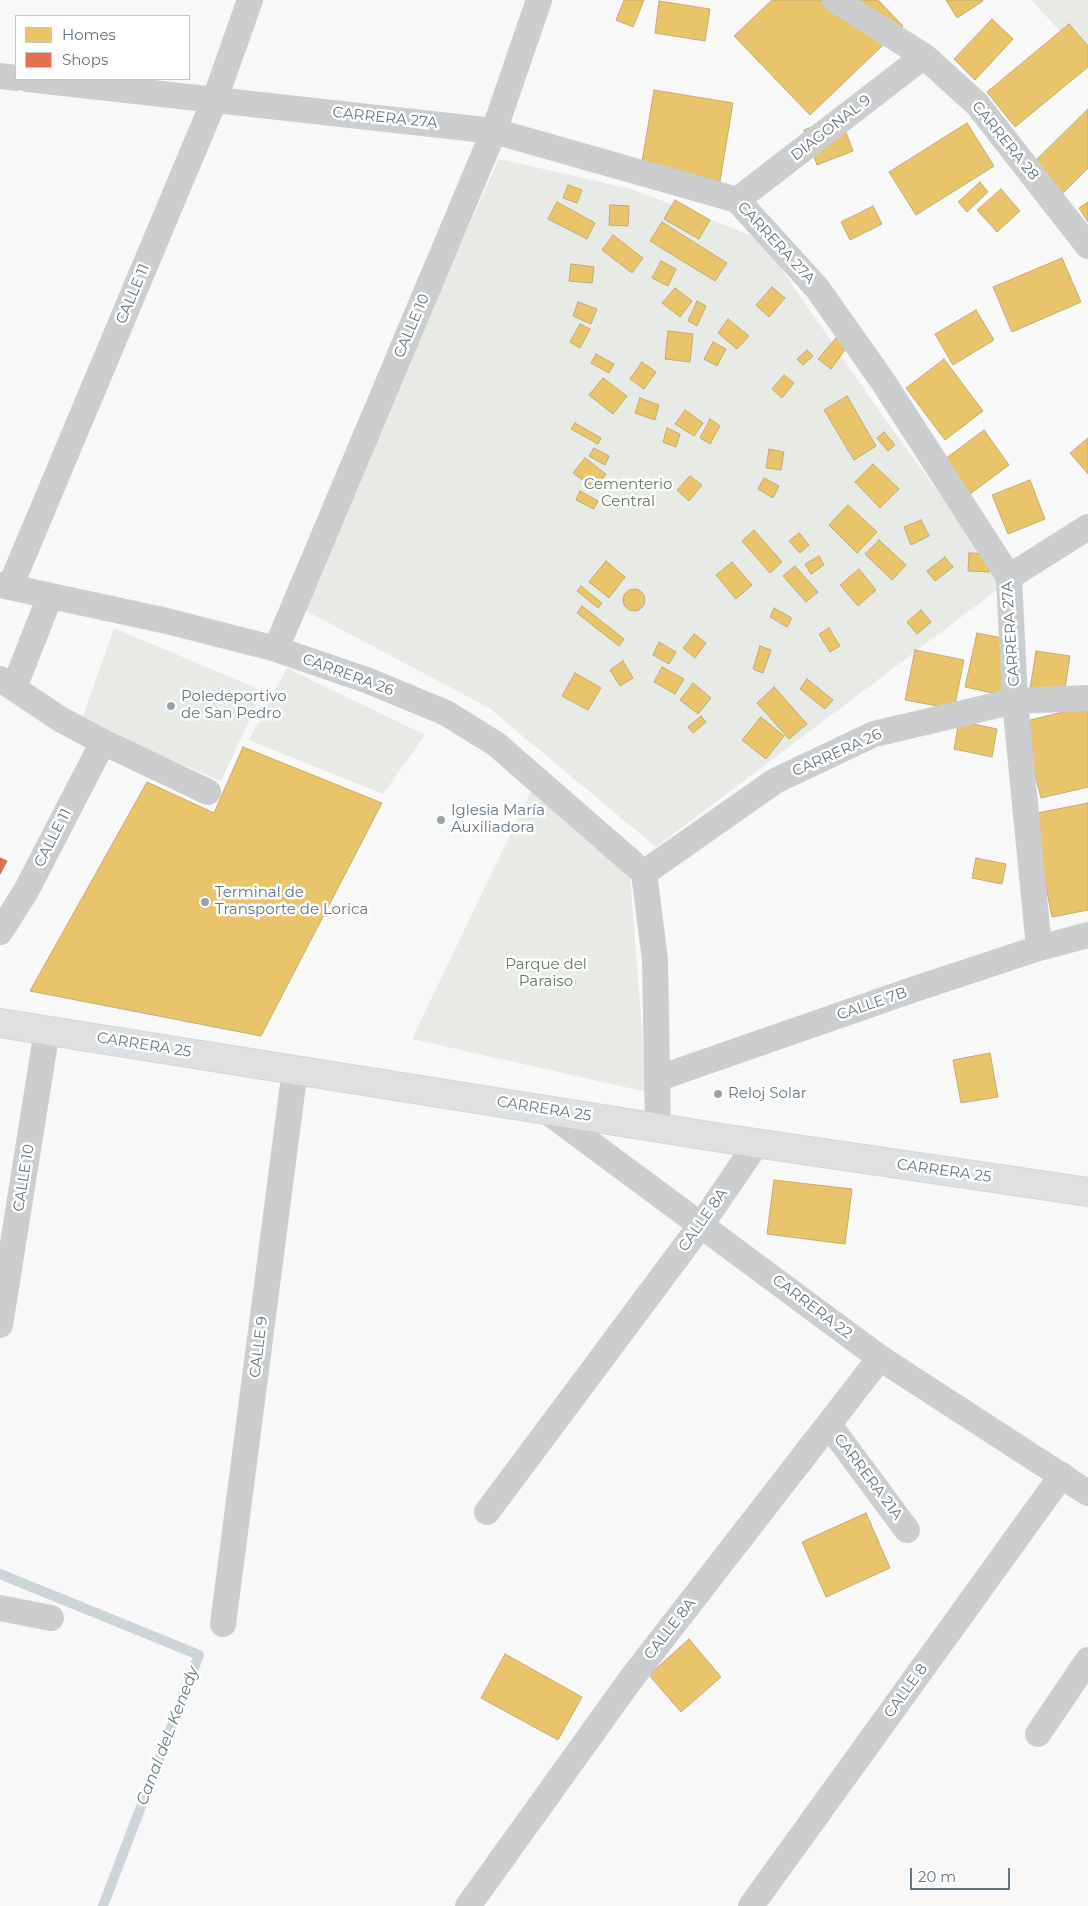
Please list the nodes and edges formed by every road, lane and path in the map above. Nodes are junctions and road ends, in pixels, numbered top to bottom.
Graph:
1 (250, 0) edge
2 (539, 0) edge
3 (835, 0) edge
4 (924, 56) junction
5 (0, 76) edge
6 (15, 78) edge
7 (36, 80) edge
8 (215, 99) junction
9 (494, 130) junction
10 (737, 200) junction
11 (1088, 246) edge
12 (1088, 527) edge
13 (1009, 577) junction
14 (5, 586) edge
15 (50, 596) junction
16 (276, 649) junction
17 (7, 683) edge
18 (1088, 698) edge
19 (1016, 701) junction
20 (103, 742) junction
21 (208, 792) dead end
22 (644, 874) junction
23 (0, 932) edge
24 (1088, 935) edge
25 (1039, 948) junction
26 (0, 1022) edge
27 (48, 1030) junction
28 (295, 1070) junction
29 (658, 1078) junction
30 (544, 1109) junction
31 (658, 1128) junction
32 (757, 1143) junction
33 (1088, 1192) edge
34 (701, 1225) junction
35 (0, 1325) edge
36 (880, 1358) junction
37 (829, 1425) junction
38 (1062, 1476) junction
39 (1088, 1492) edge
40 (487, 1512) dead end
41 (907, 1530) dead end
42 (0, 1608) edge
43 (51, 1618) dead end
44 (222, 1624) dead end
45 (1088, 1660) edge
46 (1038, 1734) dead end
47 (753, 1905) edge
48 (468, 1906) edge

1 - 8 street, CALLE 11
2 - 9 street, CALLE 10
3 - 4 street, CARRERA 28
4 - 10 street, DIAGONAL 9
4 - 11 street, CARRERA 28
5 - 6 street
7 - 8 street, CARRERA 27A
8 - 9 street, CARRERA 27A
8 - 14 street, CALLE 11
9 - 10 street, CARRERA 27A
9 - 16 street, CALLE 10
10 - 13 street, CARRERA 27A
12 - 13 street
13 - 19 street, CARRERA 27A
14 - 15 street, CARRERA 26
15 - 16 street, CARRERA 26
15 - 17 street
16 - 22 street, CARRERA 26
17 - 20 street
18 - 19 street, CARRERA 26
19 - 22 street, CARRERA 26
19 - 25 street, CARRERA 27A
20 - 21 street
20 - 23 street, CALLE 11
22 - 29 street
24 - 25 street, CALLE 7B
25 - 29 street, CALLE 7B
26 - 27 main road, CARRERA 25
27 - 28 main road, CARRERA 25
27 - 35 street, CALLE 10
28 - 30 main road, CARRERA 25
28 - 44 street, CALLE 9
29 - 31 street
30 - 31 main road, CARRERA 25
30 - 34 street, CARRERA 22
31 - 32 main road, CARRERA 25
32 - 33 main road, CARRERA 25
32 - 34 street, CALLE 8A
34 - 36 street, CARRERA 22
34 - 40 street, CALLE 8A
36 - 37 street, CALLE 8A
36 - 38 street, CARRERA 22
37 - 41 street, CARRERA 21A
37 - 48 street, CALLE 8A
38 - 39 street, CARRERA 22
38 - 47 street, CALLE 8
42 - 43 street
45 - 46 street

